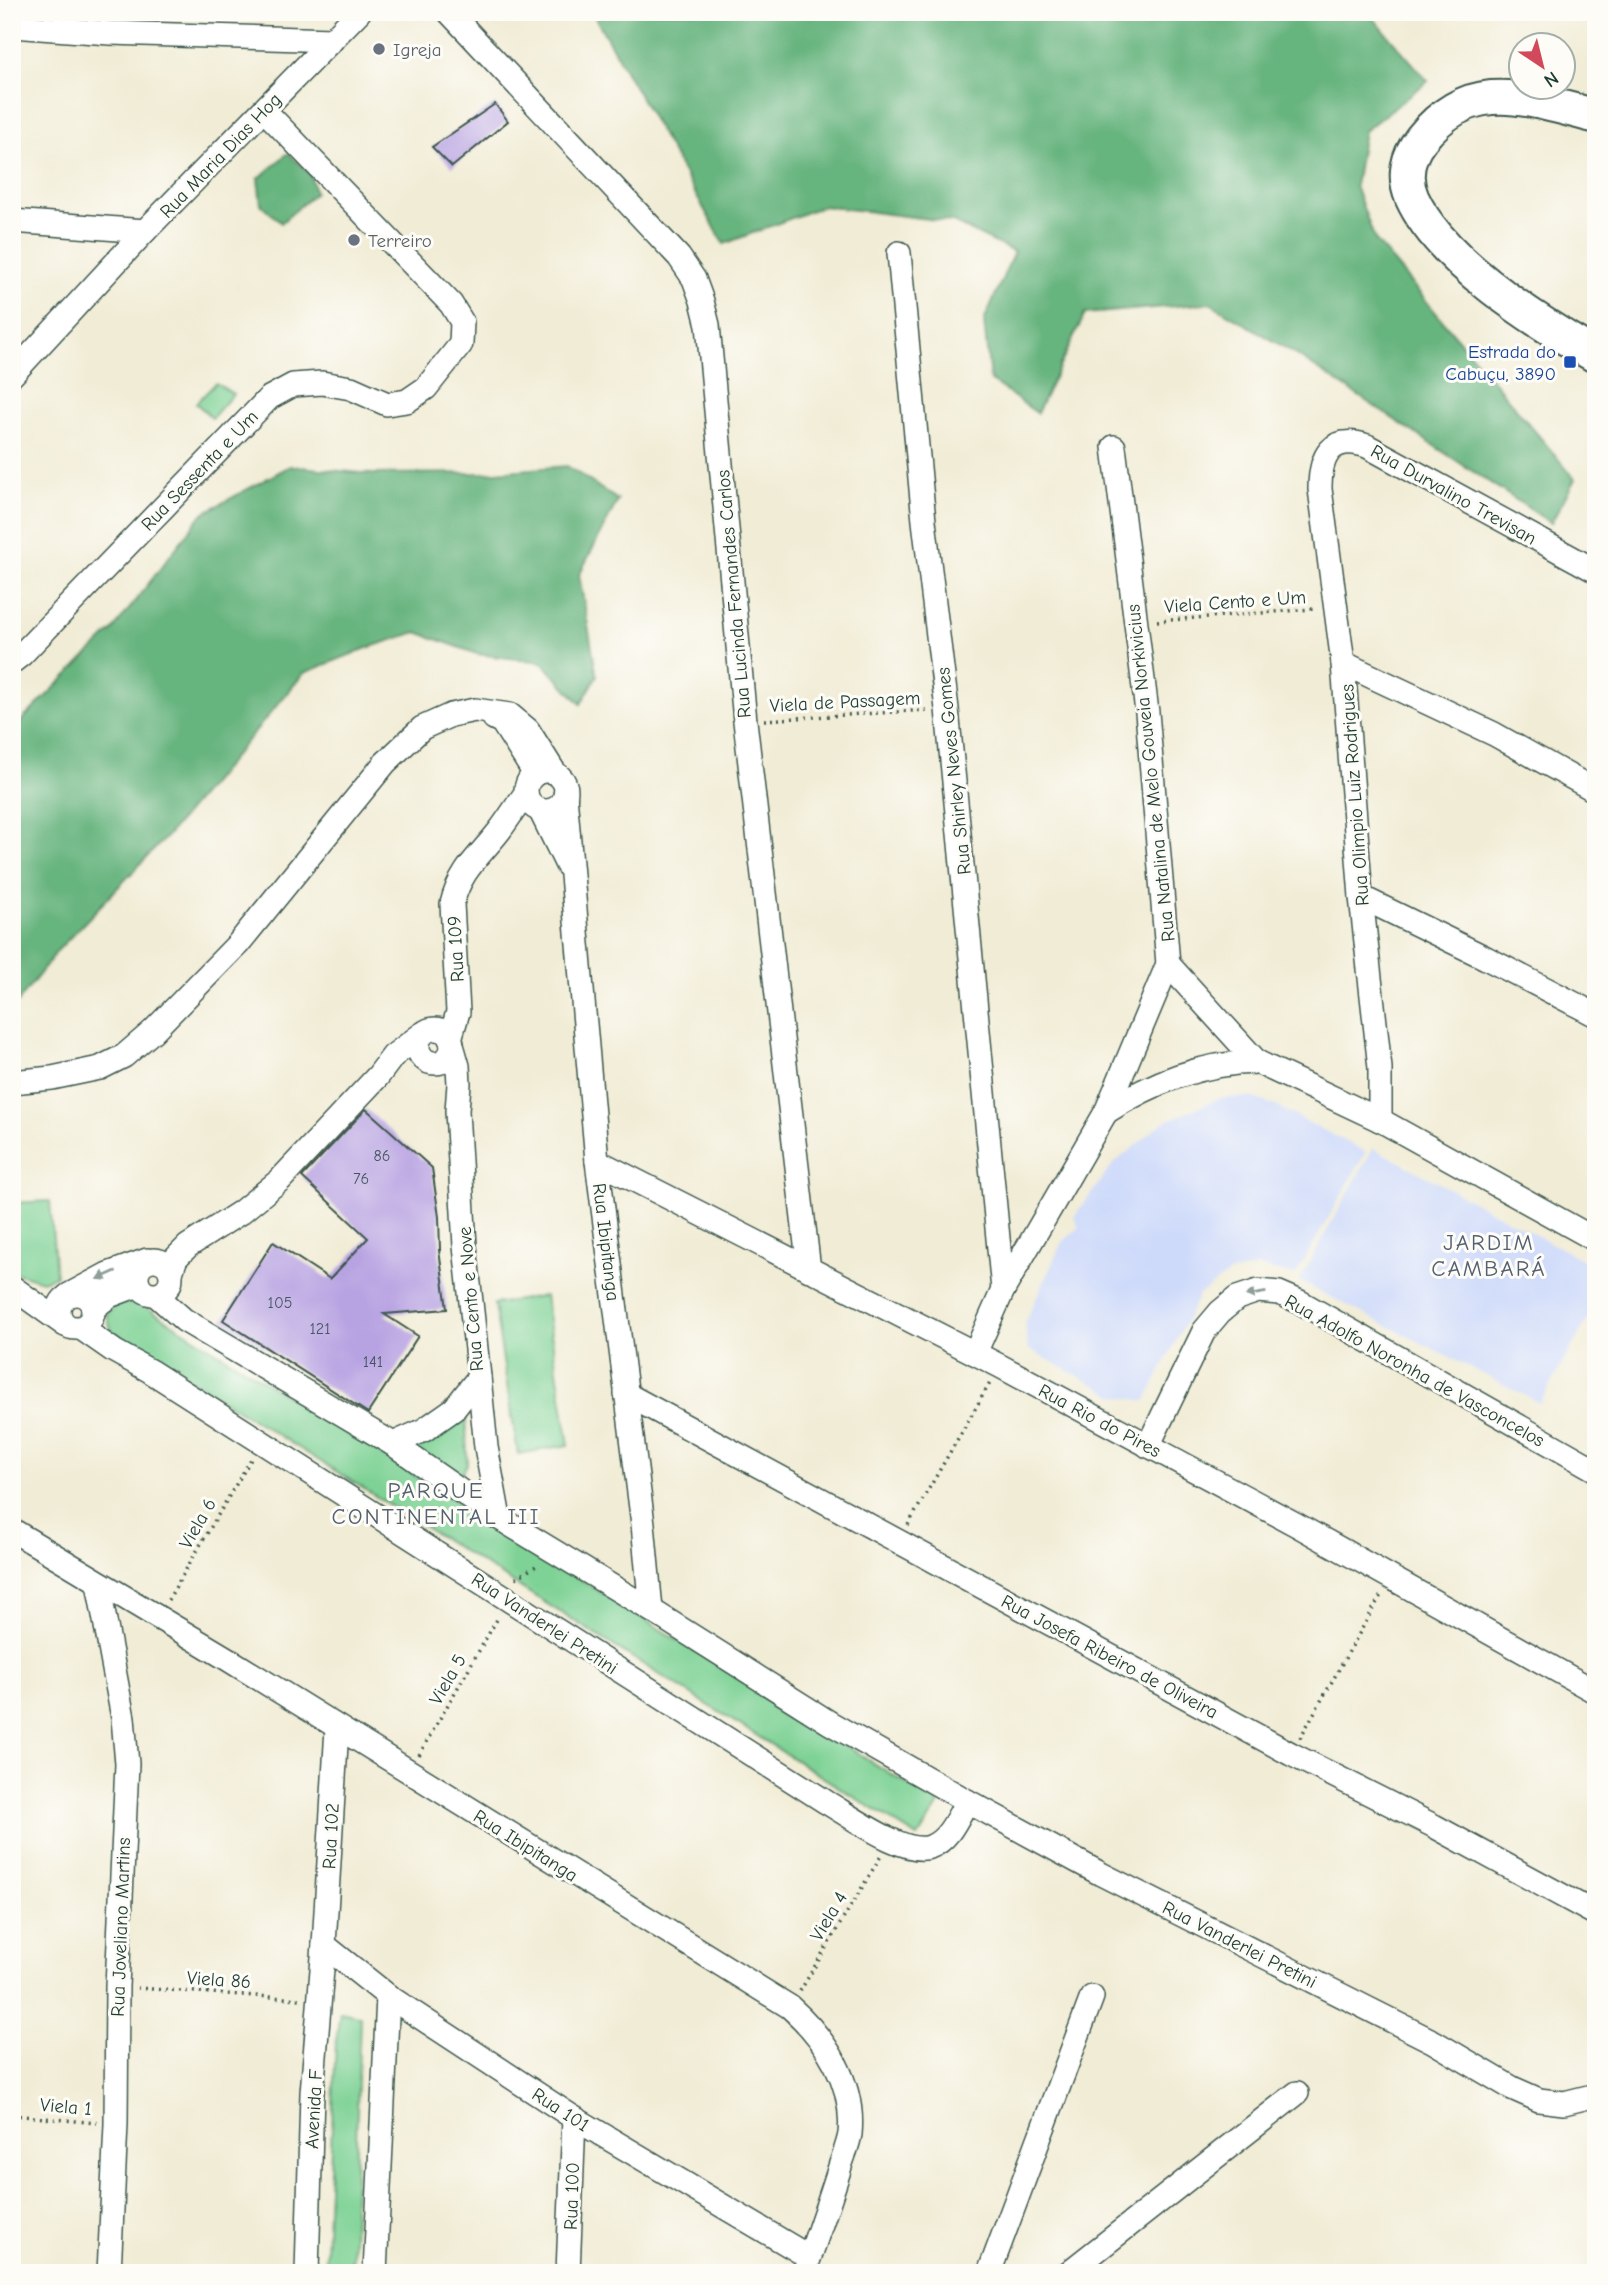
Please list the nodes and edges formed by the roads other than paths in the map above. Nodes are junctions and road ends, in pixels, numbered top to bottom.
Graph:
1 (99, 12) edge
2 (359, 12) edge
3 (449, 12) edge
4 (12, 26) edge
5 (110, 33) junction
6 (332, 40) junction
7 (264, 110) junction
8 (1596, 116) edge
9 (12, 221) edge
10 (145, 231) junction
11 (899, 253) dead end
12 (1596, 356) edge
13 (12, 375) edge
14 (1114, 447) dead end
15 (1320, 470) joint
16 (1596, 571) edge
17 (12, 662) edge
18 (1343, 663) junction
19 (1596, 791) edge
20 (538, 792) junction
21 (572, 874) junction
22 (1361, 897) junction
23 (1168, 964) junction
24 (1596, 1015) edge
25 (440, 1037) junction
26 (1257, 1062) junction
27 (433, 1063) junction
28 (378, 1076) junction
29 (12, 1082) edge
30 (457, 1111) junction
31 (1106, 1112) junction
32 (1380, 1120) junction
33 (597, 1161) junction
34 (1596, 1240) edge
35 (809, 1270) junction
36 (157, 1276) junction
37 (12, 1285) edge
38 (1003, 1290) junction
39 (67, 1297) junction
40 (83, 1320) junction
41 (975, 1353) junction
42 (479, 1377) junction
43 (626, 1394) junction
44 (393, 1444) junction
45 (1148, 1446) junction
46 (1596, 1470) edge
47 (499, 1518) junction
48 (12, 1530) edge
49 (98, 1583) junction
50 (651, 1610) junction
51 (1596, 1692) edge
52 (337, 1728) junction
53 (967, 1801) junction
54 (1596, 1914) edge
55 (324, 1945) junction
56 (388, 1996) junction
57 (1092, 1997) dead end
58 (1297, 2093) dead end
59 (1596, 2095) edge
60 (574, 2118) junction
61 (807, 2265) edge
62 (109, 2273) edge
63 (307, 2273) edge
64 (375, 2273) edge
65 (568, 2273) edge
66 (989, 2273) edge
67 (1068, 2273) edge

1 - 5 street
2 - 6 street, Rua Maria Dias Hog
3 - 35 street, Rua Lucinda Fernandes Carlos
4 - 5 street
5 - 6 street
6 - 7 street, Rua Maria Dias Hog
7 - 10 street, Rua Maria Dias Hog
7 - 17 street, Rua Sessenta e Um
8 - 12 main road
9 - 10 street, Rua Maria Dias Hog
10 - 13 street
11 - 38 street, Rua Shirley Neves Gomes
14 - 23 street, Rua Natalina de Melo Gouveia Norkivicius
15 - 16 street, Rua Durvalino Trevisan
15 - 18 street, Rua Olimpio Luiz Rodrigues
18 - 19 street
18 - 22 street, Rua Olimpio Luiz Rodrigues
20 - 21 street, Rua Ibipitanga
20 - 21 street, Rua Ibipitanga
20 - 25 street, Rua 109
20 - 29 street, Rua Ibipitanga
21 - 33 street, Rua Ibipitanga
22 - 24 street
22 - 32 street, Rua Olimpio Luiz Rodrigues
23 - 26 street, Rua Natalina de Melo Gouveia Norkivicius
23 - 31 street
25 - 27 street
25 - 27 street
25 - 28 street
25 - 30 street, Rua 109
26 - 31 street
26 - 32 street, Rua Natalina de Melo Gouveia Norkivicius
27 - 28 street
27 - 30 street
28 - 36 street
30 - 42 street, Rua Cento e Nove
31 - 38 street
32 - 34 street, Rua Natalina de Melo Gouveia Norkivicius
33 - 35 street, Rua Rio do Pires
33 - 43 street, Rua Ibipitanga
35 - 41 street, Rua Rio do Pires
36 -> 39 street
36 - 40 street
36 - 44 street, Rua Vanderlei Pretini
37 - 39 street
37 - 40 street
38 - 41 street
39 - 40 street
39 - 40 street
40 - 53 street, Rua Vanderlei Pretini
41 - 45 street, Rua Rio do Pires
42 - 44 street, Rua Cento e Nove
42 - 47 street
43 - 50 street, Rua Ibipitanga
43 - 54 street, Rua Josefa Ribeiro de Oliveira
44 - 47 street, Rua Vanderlei Pretini
46 -> 45 street, Rua Adolfo Noronha de Vasconcelos
45 - 51 street, Rua Rio do Pires
47 - 50 street, Rua Vanderlei Pretini
48 - 49 street, Rua Ibipitanga
49 - 52 street, Rua Ibipitanga
49 - 62 street, Rua Joveliano Martins
50 - 53 street, Rua Vanderlei Pretini
52 - 55 street, Rua 102
52 - 61 street, Rua Ibipitanga
53 - 59 street, Rua Vanderlei Pretini
55 - 56 street, Rua 101
55 - 63 street, Avenida F
56 - 60 street, Rua 101
56 - 64 street
57 - 66 street
58 - 67 street
60 - 61 street, Rua 101
60 - 65 street, Rua 100

